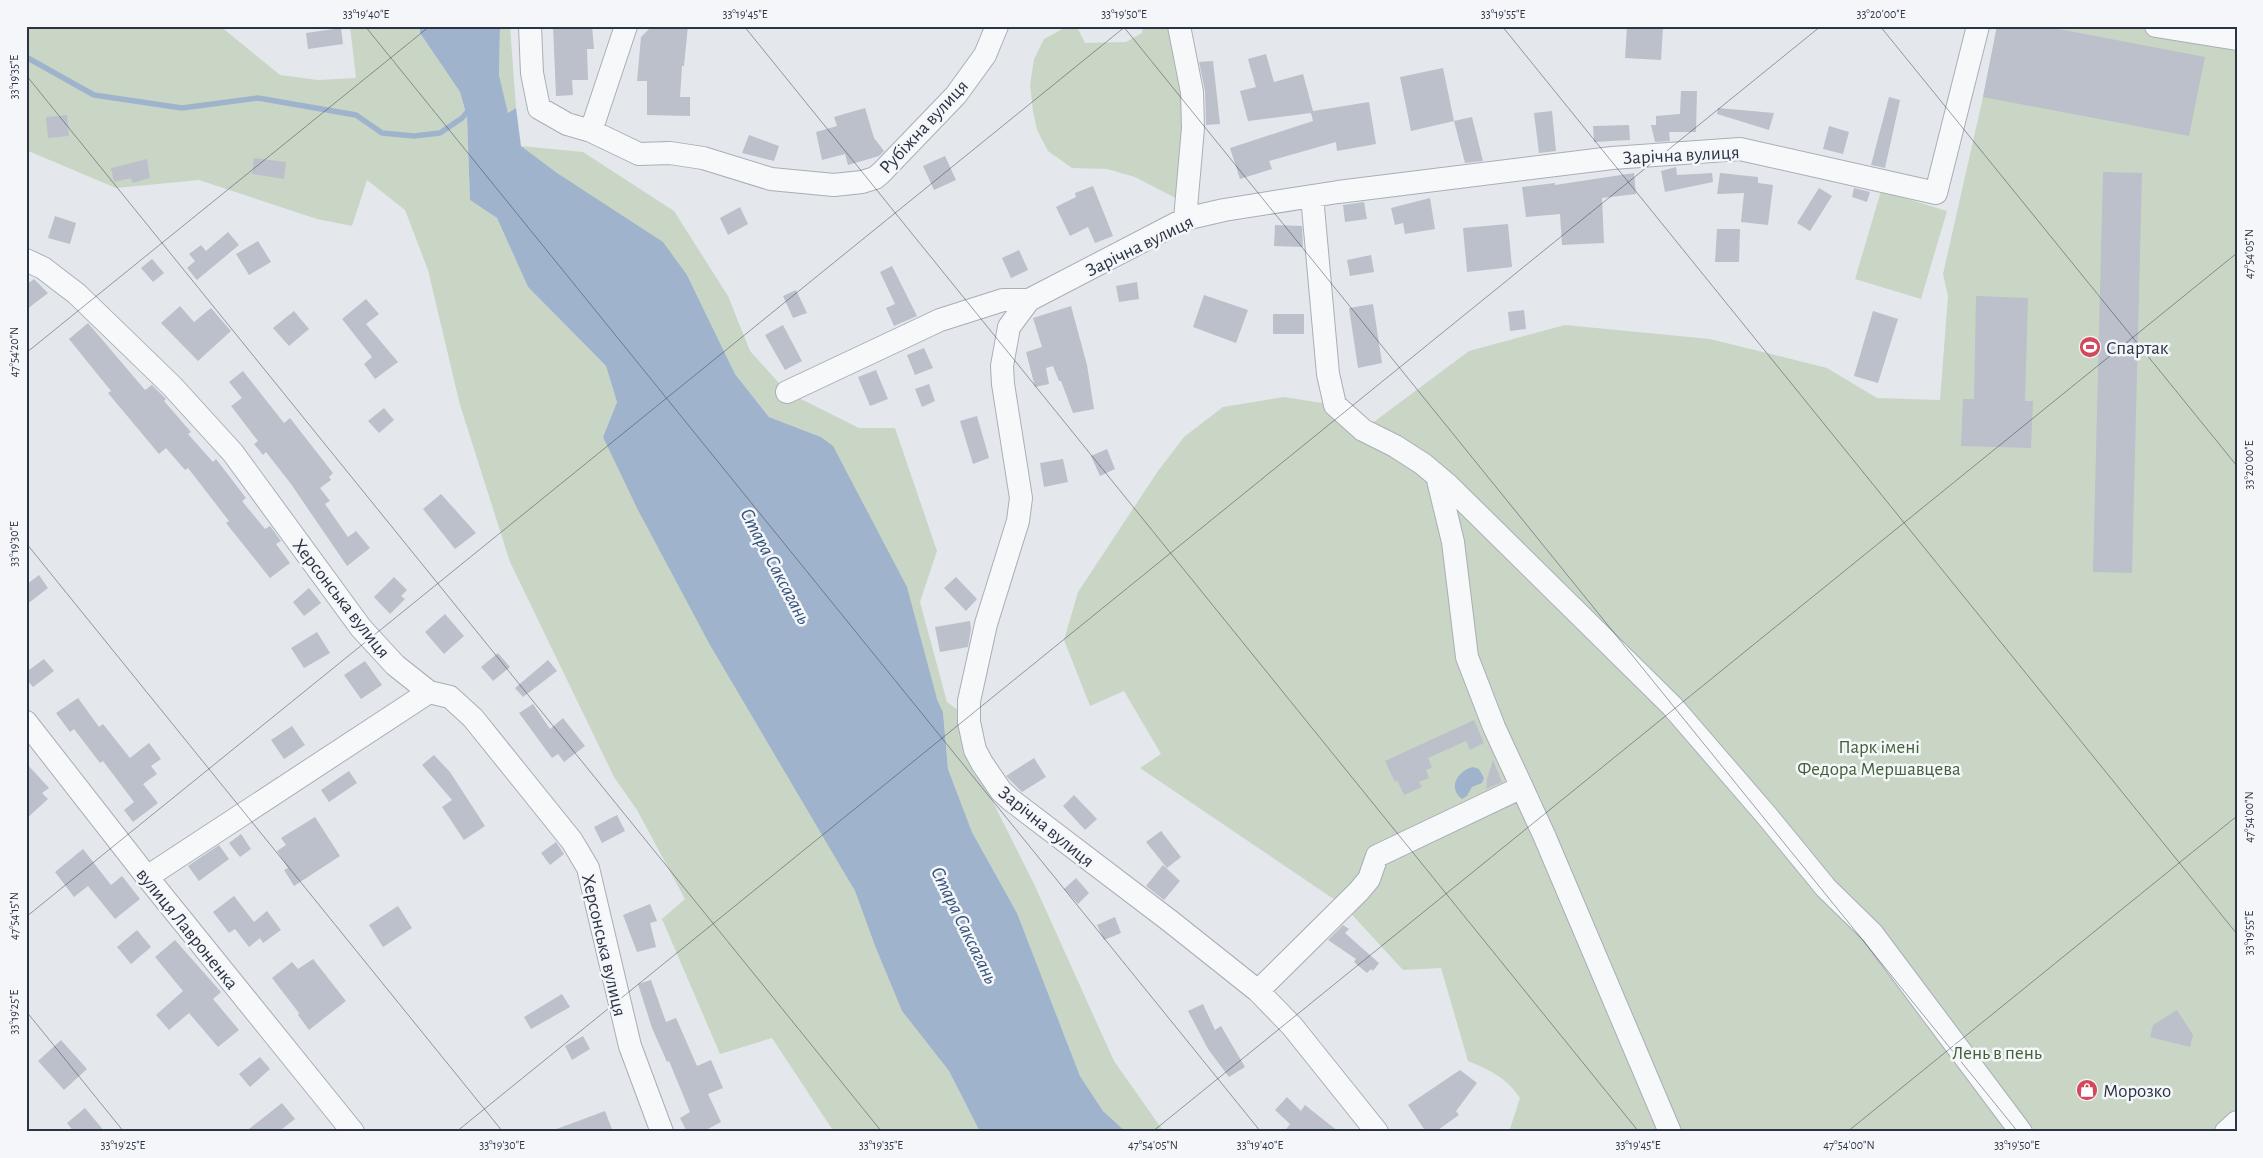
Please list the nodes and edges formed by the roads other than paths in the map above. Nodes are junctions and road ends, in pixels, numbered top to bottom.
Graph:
1 (530, 26) edge
2 (997, 26) edge
3 (1180, 26) edge
4 (1978, 26) edge
5 (2156, 26) edge
6 (624, 29) edge
7 (2237, 39) edge
8 (590, 131) junction
9 (1312, 196) junction
10 (1185, 220) junction
11 (26, 260) edge
12 (1029, 300) junction
13 (787, 392) dead end
14 (1437, 476) junction
15 (429, 692) junction
16 (30, 734) edge
17 (1522, 787) junction
18 (147, 876) junction
19 (1258, 991) junction
20 (2237, 1122) edge
21 (353, 1132) edge
22 (662, 1132) edge
23 (1377, 1132) edge
24 (1670, 1132) edge
25 (2021, 1132) edge
26 (2226, 1132) edge

1 - 8 street, Рубіжна вулиця
2 - 8 street, Рубіжна вулиця
3 - 10 street
4 - 9 street, Зарічна вулиця
5 - 7 street
6 - 8 street
9 - 10 street, Зарічна вулиця
9 - 14 street
10 - 12 street, Зарічна вулиця
11 - 15 street, Херсонська вулиця
12 - 13 street, Зарічна вулиця
12 - 19 street, Зарічна вулиця
14 - 17 street
14 - 25 street
15 - 18 street
15 - 22 street, Херсонська вулиця
16 - 18 street, вулиця Лавроненка
17 - 19 street
17 - 24 street
18 - 21 street, вулиця Лавроненка
19 - 23 street, Зарічна вулиця
20 - 26 street

